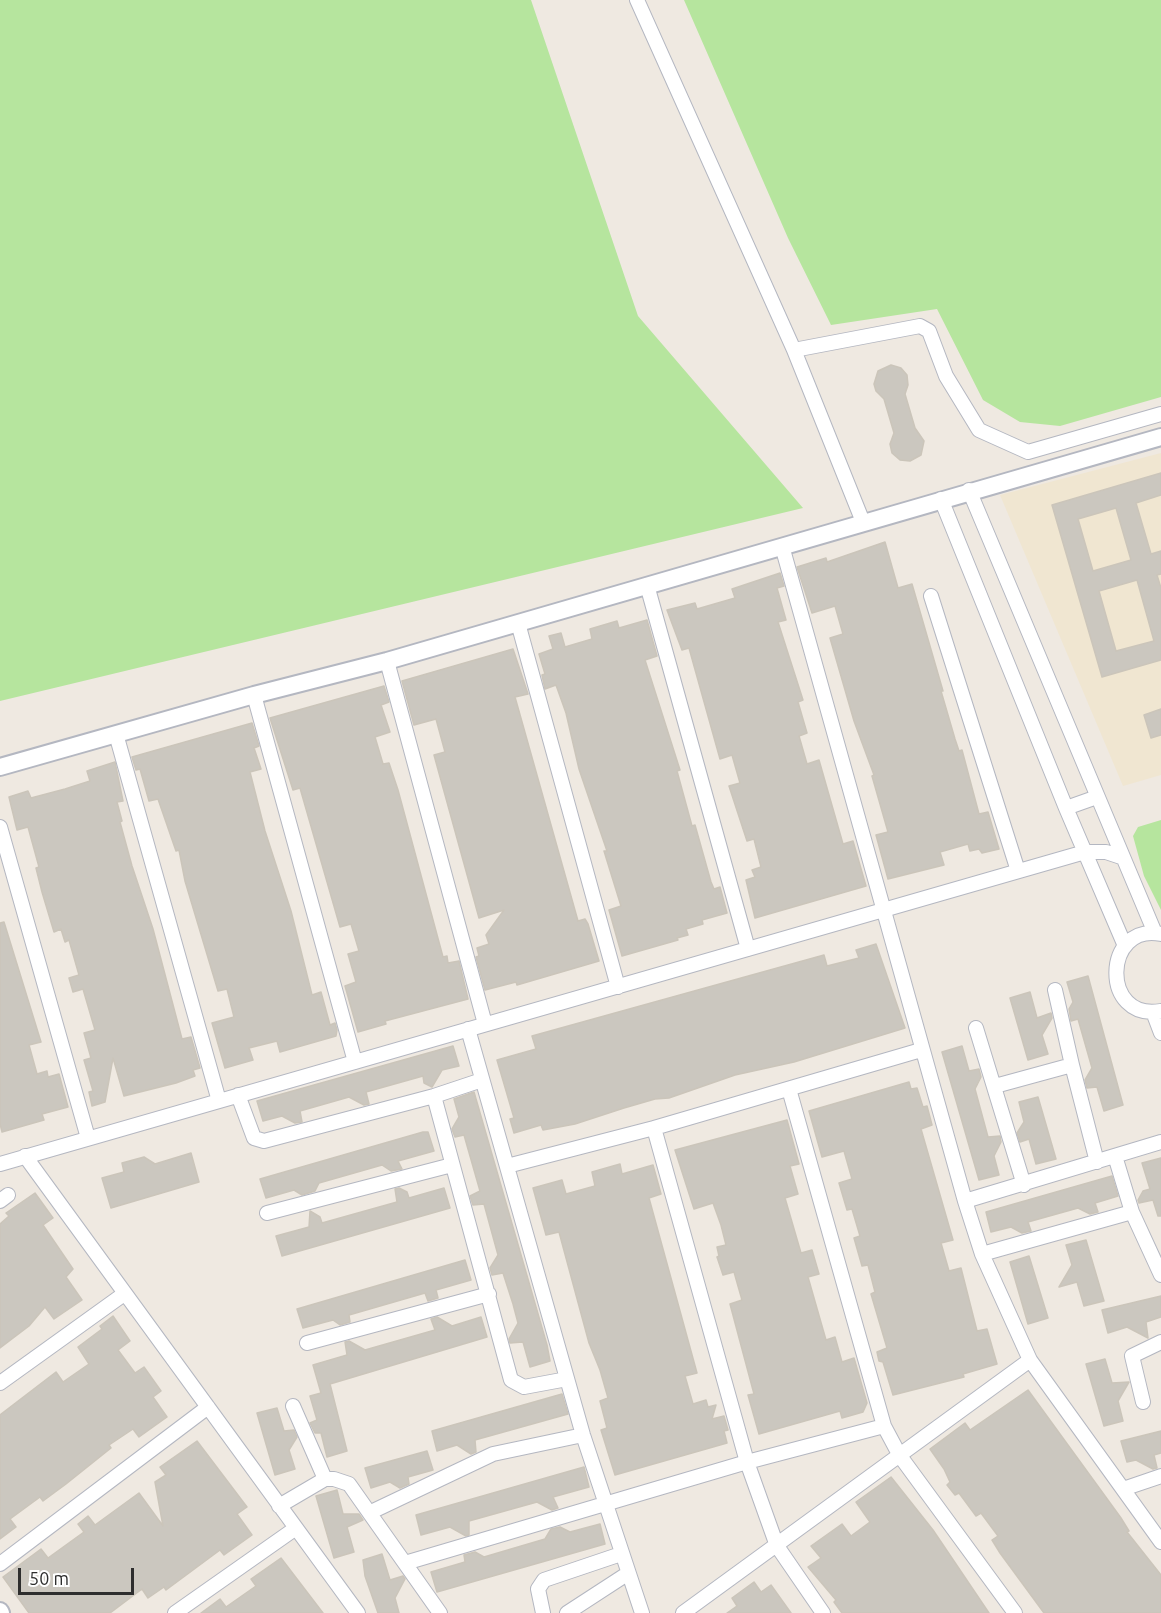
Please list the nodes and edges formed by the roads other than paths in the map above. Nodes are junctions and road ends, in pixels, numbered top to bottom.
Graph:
1 (637, 0) edge
2 (794, 350) junction
3 (1161, 414) edge
4 (1161, 437) edge
5 (969, 490) junction
6 (941, 499) junction
7 (863, 522) junction
8 (782, 546) junction
9 (647, 585) junction
10 (931, 596) dead end
11 (518, 623) junction
12 (387, 661) junction
13 (254, 695) junction
14 (116, 734) junction
15 (0, 767) edge
16 (1097, 797) junction
17 (1066, 808) junction
18 (0, 827) edge
19 (1085, 852) junction
20 (1121, 857) junction
21 (1018, 871) junction
22 (884, 909) junction
23 (1158, 934) edge
24 (1125, 946) junction
25 (748, 949) junction
26 (618, 987) junction
27 (1055, 990) dead end
28 (1157, 1011) edge
29 (485, 1024) junction
30 (976, 1028) dead end
31 (468, 1029) junction
32 (1161, 1033) edge
33 (921, 1050) junction
34 (355, 1062) junction
35 (1072, 1065) junction
36 (482, 1080) junction
37 (995, 1086) junction
38 (789, 1089) junction
39 (238, 1095) junction
40 (434, 1096) junction
41 (219, 1101) junction
42 (654, 1128) junction
43 (88, 1138) junction
44 (1161, 1142) edge
45 (25, 1156) junction
46 (1115, 1156) junction
47 (1097, 1162) junction
48 (0, 1164) edge
49 (452, 1165) junction
50 (507, 1166) junction
51 (1024, 1185) junction
52 (965, 1201) junction
53 (1132, 1212) junction
54 (267, 1213) dead end
55 (982, 1254) junction
56 (1161, 1275) edge
57 (124, 1294) junction
58 (489, 1294) junction
59 (1161, 1342) edge
60 (307, 1343) dead end
61 (1030, 1360) junction
62 (567, 1379) junction
63 (0, 1383) edge
64 (1143, 1402) dead end
65 (293, 1406) dead end
66 (208, 1407) junction
67 (884, 1426) junction
68 (583, 1435) junction
69 (900, 1456) junction
70 (747, 1462) junction
71 (1161, 1476) edge
72 (325, 1479) junction
73 (1123, 1489) junction
74 (608, 1504) junction
75 (279, 1506) junction
76 (371, 1512) junction
77 (296, 1528) junction
78 (1161, 1542) edge
79 (777, 1546) junction
80 (621, 1554) junction
81 (405, 1563) junction
82 (0, 1564) edge
83 (627, 1574) junction
84 (175, 1613) edge
85 (358, 1613) edge
86 (440, 1613) edge
87 (543, 1613) edge
88 (567, 1613) edge
89 (642, 1613) edge
90 (683, 1613) edge
91 (823, 1613) edge
92 (1015, 1613) edge

1 - 2 street
2 - 3 street
2 - 7 street
4 - 5 street
5 - 6 street
5 - 16 street
6 - 7 street
6 - 17 street
7 - 8 street
8 - 9 street
8 - 22 street
9 - 11 street
9 - 25 street
10 - 21 street
11 - 12 street
11 - 26 street
12 - 13 street
12 - 29 street
13 - 14 street
13 - 34 street
14 - 15 street
14 - 41 street
16 - 17 street
16 - 20 street
17 - 19 street
18 - 43 street
19 - 20 street
19 - 21 street
19 - 24 street
20 - 23 street
21 - 22 street
22 - 25 street
22 - 33 street
23 - 24 street
24 - 28 street
25 - 26 street
26 - 29 street
27 - 35 street
28 - 32 street
29 - 31 street
30 - 37 street
31 - 34 street
31 - 36 street
33 - 38 street
33 - 52 street
34 - 39 street
35 - 37 street
35 - 47 street
36 - 40 street
36 - 50 street
37 - 51 street
38 - 42 street
38 - 67 street
39 - 40 street
39 - 41 street
40 - 49 street
41 - 43 street
42 - 50 street
42 - 70 street
43 - 45 street
44 - 46 street
45 - 48 street
45 - 57 street
46 - 47 street
46 - 53 street
47 - 51 street
49 - 54 street
49 - 58 street
50 - 62 street
51 - 52 street
52 - 55 street
53 - 55 street
53 - 56 street
55 - 61 street
57 - 63 street
57 - 66 street
58 - 60 street
58 - 62 street
59 - 64 street
61 - 69 street
61 - 73 street
62 - 68 street
65 - 72 street
66 - 75 street
66 - 82 street
67 - 69 street
67 - 70 street
68 - 74 street
68 - 76 street
69 - 79 street
69 - 92 street
70 - 74 street
70 - 79 street
71 - 73 street
72 - 75 street
72 - 76 street
73 - 78 street
74 - 80 street
74 - 81 street
75 - 77 street
76 - 81 street
77 - 84 street
77 - 85 street
79 - 90 street
79 - 91 street
80 - 83 street
80 - 87 street
81 - 86 street
83 - 88 street
83 - 89 street

